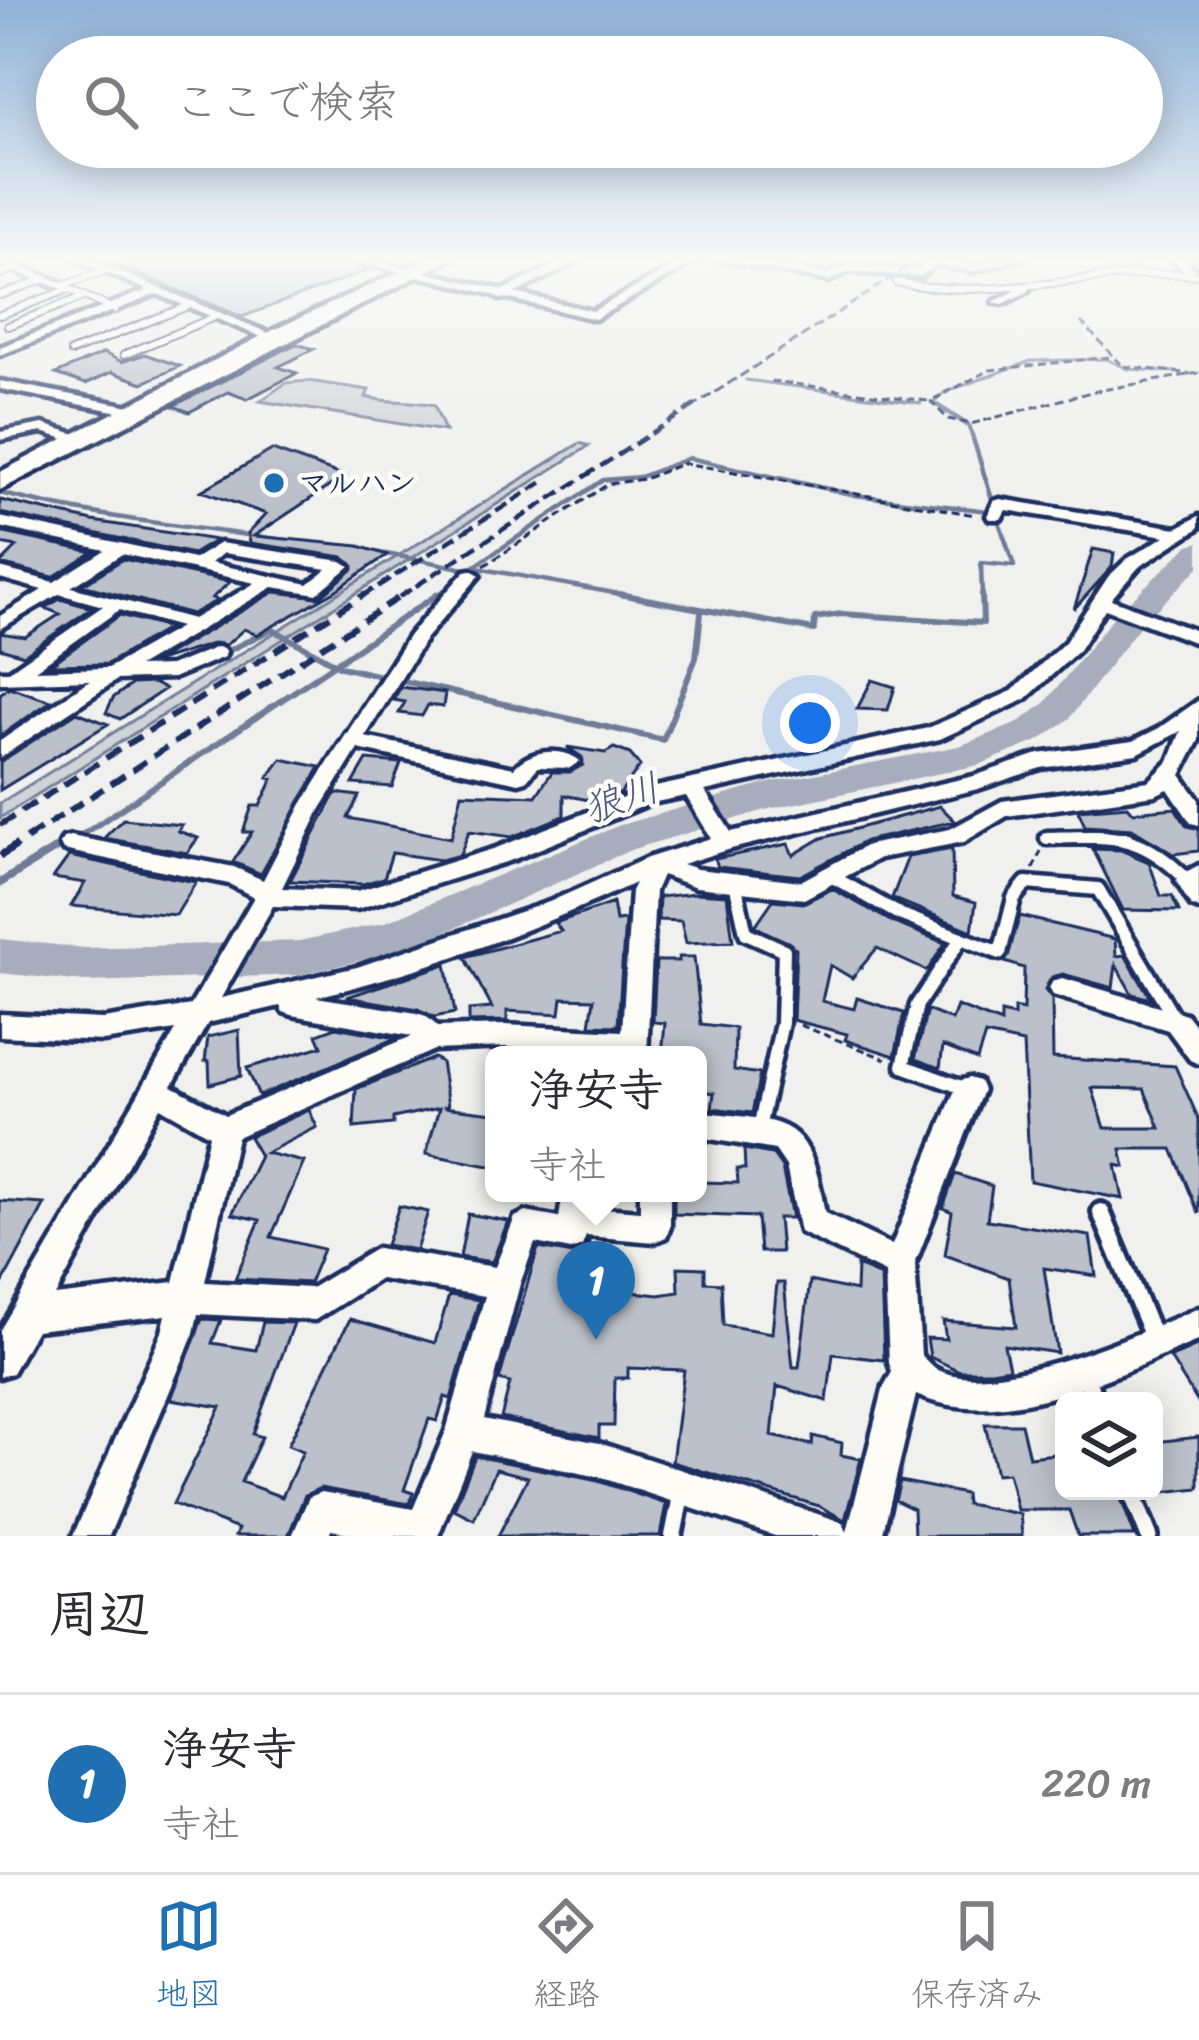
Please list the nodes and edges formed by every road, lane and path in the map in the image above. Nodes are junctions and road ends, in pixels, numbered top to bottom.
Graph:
1 (60, 330) edge
2 (128, 330) edge
3 (185, 330) edge
4 (255, 330) edge
5 (293, 330) edge
6 (1087, 330) edge
7 (275, 338) junction
8 (0, 351) edge
9 (71, 352) dead end
10 (124, 356) dead end
11 (1109, 357) junction
12 (1191, 374) junction
13 (1199, 374) edge
14 (771, 381) dead end
15 (0, 385) edge
16 (930, 401) junction
17 (135, 411) junction
18 (0, 436) edge
19 (81, 440) junction
20 (0, 482) edge
21 (995, 516) joint
22 (1199, 521) edge
23 (0, 522) edge
24 (1179, 533) junction
25 (119, 548) junction
26 (197, 565) junction
27 (0, 573) edge
28 (470, 575) joint
29 (271, 581) junction
30 (57, 588) junction
31 (1099, 601) junction
32 (117, 604) junction
33 (0, 624) edge
34 (198, 626) junction
35 (1199, 638) edge
36 (217, 653) dead end
37 (112, 674) junction
38 (4, 680) edge
39 (1197, 708) edge
40 (354, 741) junction
41 (0, 751) edge
42 (570, 760) dead end
43 (1172, 778) junction
44 (692, 789) junction
45 (1199, 817) edge
46 (1047, 838) joint
47 (724, 840) junction
48 (70, 844) dead end
49 (655, 864) junction
50 (831, 876) junction
51 (735, 882) junction
52 (1026, 883) junction
53 (1196, 885) edge
54 (267, 895) junction
55 (960, 940) junction
56 (1062, 988) dead end
57 (292, 990) junction
58 (202, 1002) junction
59 (782, 1018) junction
60 (1177, 1022) junction
61 (0, 1025) edge
62 (432, 1039) junction
63 (576, 1046) edge
64 (633, 1046) edge
65 (1199, 1052) edge
66 (903, 1066) junction
67 (153, 1089) junction
68 (969, 1090) joint
69 (707, 1125) edge
70 (225, 1129) junction
71 (758, 1133) junction
72 (655, 1202) edge
73 (576, 1206) edge
74 (1101, 1212) dead end
75 (900, 1264) junction
76 (504, 1284) junction
77 (182, 1298) junction
78 (26, 1315) junction
79 (1199, 1324) edge
80 (1156, 1342) junction
81 (0, 1361) edge
82 (913, 1376) junction
83 (1089, 1385) edge
84 (464, 1432) junction
85 (683, 1488) junction
86 (1134, 1500) edge
87 (420, 1533) edge
88 (96, 1535) edge
89 (310, 1536) edge
90 (673, 1536) edge
91 (830, 1536) edge
92 (864, 1536) edge
93 (1148, 1536) edge

1 - 8 street
2 - 9 lane
3 - 10 lane
4 - 7 street
5 - 7 highway
6 - 11 path
7 - 17 highway
11 - 12 path
11 - 16 path
12 - 13 path
12 - 16 path
14 - 16 path
15 - 17 street
17 - 19 highway
18 - 19 street
19 - 20 highway
21 - 24 street
21 - 28 path
22 - 24 street
23 - 25 street
24 - 31 street
25 - 26 street
25 - 30 street
26 - 29 street
26 - 29 street
27 - 30 street
28 - 40 street
29 - 34 street
30 - 32 street
30 - 33 street
31 - 35 street
31 - 44 street
32 - 34 street
32 - 38 street
34 - 37 street
36 - 37 street
37 - 38 street
37 - 41 street
39 - 43 street
39 - 47 street
40 - 42 street
40 - 54 street
43 - 45 street
43 - 50 street
44 - 47 street
44 - 54 street
46 - 52 path
46 - 53 lane
47 - 49 street
48 - 54 street
49 - 51 street
49 - 57 street
49 - 64 street
50 - 51 street
50 - 55 lane
51 - 59 lane
52 - 55 lane
52 - 60 lane
54 - 58 street
55 - 66 lane
56 - 60 street
57 - 58 street
57 - 62 street
58 - 61 street
58 - 67 street
59 - 66 path
59 - 71 lane
60 - 65 street
62 - 63 street
62 - 70 street
66 - 68 lane
67 - 70 street
67 - 78 street
68 - 75 street
69 - 71 street
70 - 77 street
71 - 75 street
72 - 73 street
73 - 76 street
74 - 80 lane
75 - 82 street
76 - 77 street
76 - 84 street
77 - 78 street
77 - 88 street
78 - 81 street
79 - 80 street
80 - 83 street
82 - 83 street
82 - 92 street
84 - 85 street
84 - 87 street
85 - 90 lane
85 - 91 street
86 - 93 lane
87 - 89 street

